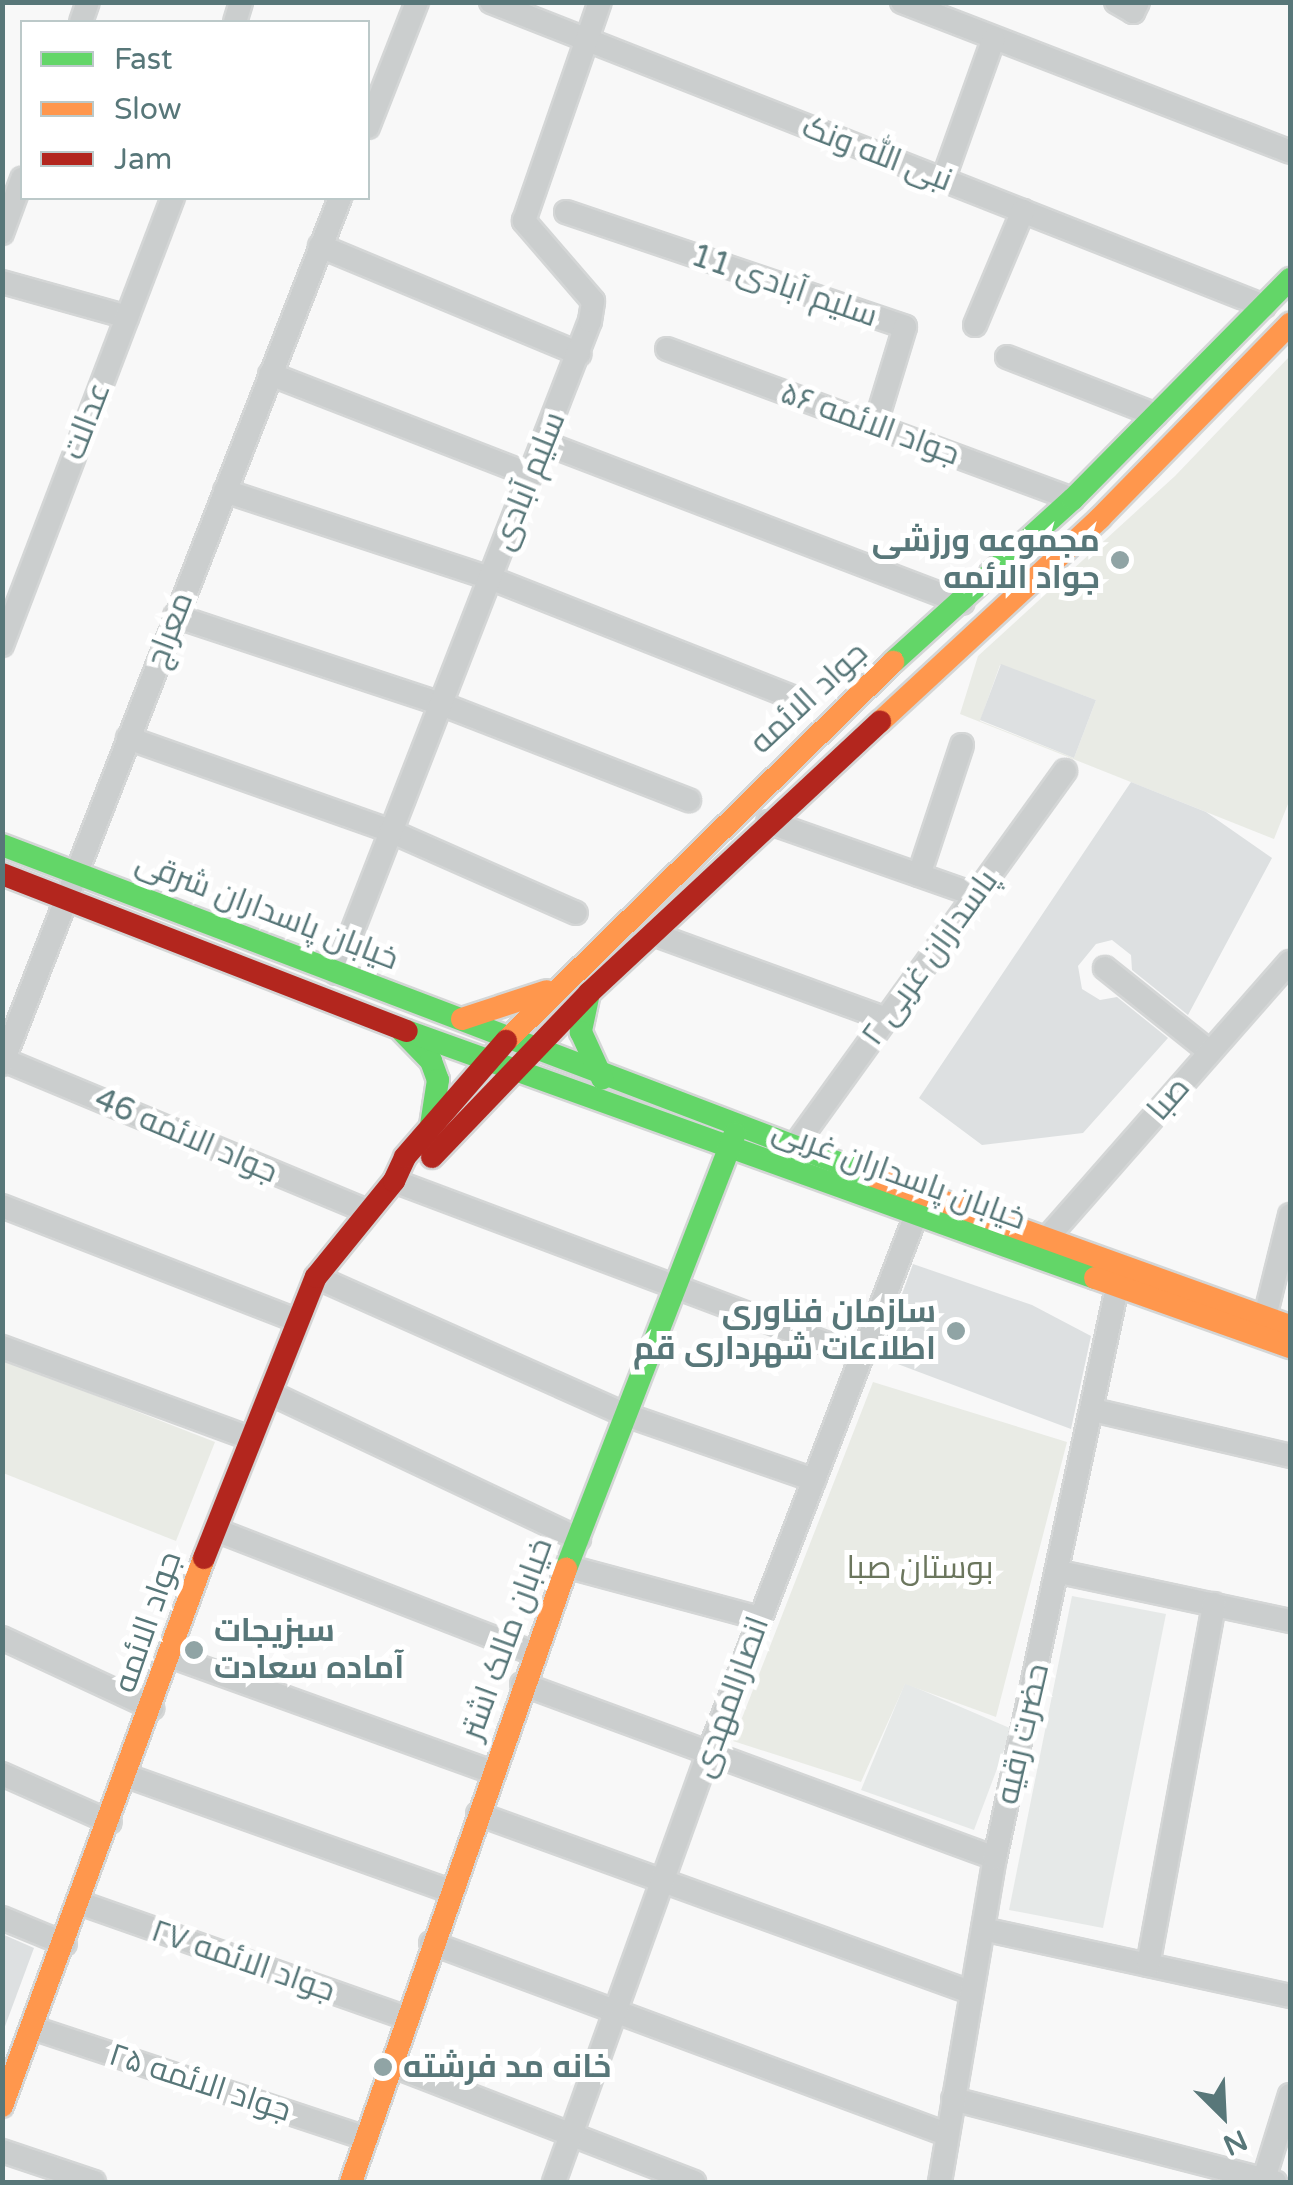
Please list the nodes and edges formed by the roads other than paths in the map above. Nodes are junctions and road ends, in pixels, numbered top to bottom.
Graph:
1 (417, 2) edge
2 (491, 2) edge
3 (600, 2) edge
4 (902, 2) edge
5 (587, 40) junction
6 (993, 40) junction
7 (370, 122) edge
8 (1290, 152) edge
9 (943, 180) junction
10 (20, 184) edge
11 (171, 200) edge
12 (339, 200) edge
13 (1022, 211) junction
14 (566, 212) dead end
15 (2, 233) edge
16 (320, 246) junction
17 (1290, 279) edge
18 (2, 282) edge
19 (1264, 306) junction
20 (127, 316) junction
21 (1290, 324) edge
22 (975, 325) dead end
23 (667, 349) dead end
24 (579, 354) junction
25 (1007, 358) dead end
26 (270, 374) junction
27 (1156, 415) junction
28 (875, 426) junction
29 (544, 443) junction
30 (532, 475) junction
31 (224, 491) junction
32 (1073, 499) junction
33 (490, 578) junction
34 (962, 602) junction
35 (176, 616) junction
36 (2, 645) edge
37 (797, 699) dead end
38 (441, 704) junction
39 (128, 738) junction
40 (962, 745) dead end
41 (1065, 771) dead end
42 (690, 800) dead end
43 (768, 822) junction
44 (390, 832) junction
45 (2, 845) edge
46 (76, 873) junction
47 (2, 874) edge
48 (919, 875) junction
49 (976, 895) junction
50 (66, 898) junction
51 (576, 912) dead end
52 (653, 934) junction
53 (1290, 962) edge
54 (1106, 968) dead end
55 (336, 973) junction
56 (560, 986) junction
57 (589, 993) junction
58 (462, 1019) junction
59 (886, 1019) junction
60 (387, 1020) junction
61 (510, 1037) junction
62 (533, 1048) junction
63 (1210, 1052) junction
64 (487, 1061) junction
65 (3, 1062) edge
66 (511, 1071) junction
67 (602, 1078) junction
68 (741, 1124) junction
69 (429, 1131) junction
70 (796, 1144) junction
71 (728, 1149) junction
72 (394, 1181) junction
73 (2, 1206) edge
74 (367, 1211) junction
75 (916, 1215) junction
76 (1290, 1215) edge
77 (1048, 1236) junction
78 (316, 1277) junction
79 (1118, 1288) junction
80 (673, 1291) junction
81 (1265, 1317) junction
82 (296, 1320) junction
83 (1290, 1326) edge
84 (1290, 1347) edge
85 (2, 1348) edge
86 (862, 1357) junction
87 (270, 1393) junction
88 (1093, 1410) junction
89 (626, 1415) junction
90 (252, 1439) junction
91 (1290, 1456) edge
92 (814, 1480) junction
93 (216, 1530) junction
94 (579, 1539) junction
95 (569, 1567) junction
96 (1060, 1572) junction
97 (1214, 1604) junction
98 (760, 1618) junction
99 (1290, 1621) edge
100 (2, 1638) edge
101 (534, 1653) junction
102 (170, 1656) junction
103 (522, 1684) junction
104 (152, 1708) junction
105 (708, 1755) junction
106 (492, 1772) junction
107 (2, 1774) edge
108 (127, 1776) junction
109 (478, 1814) junction
110 (110, 1822) junction
111 (995, 1858) junction
112 (665, 1885) junction
113 (450, 1891) junction
114 (80, 1903) junction
115 (2, 1918) edge
116 (983, 1929) junction
117 (431, 1943) junction
118 (65, 1944) junction
119 (1148, 1965) junction
120 (970, 1992) junction
121 (1290, 1996) edge
122 (618, 2009) junction
123 (406, 2018) junction
124 (33, 2028) junction
125 (391, 2065) junction
126 (9, 2082) edge
127 (1290, 2095) edge
128 (952, 2099) junction
129 (2, 2106) edge
130 (946, 2134) junction
131 (569, 2135) junction
132 (366, 2138) junction
133 (2, 2151) edge
134 (94, 2182) edge
135 (351, 2182) edge
136 (554, 2182) edge
137 (694, 2182) edge
138 (940, 2182) edge
139 (1267, 2182) edge

1 - 7 street
2 - 5 street, نبی الله ونک
3 - 5 street, سلیم آبادی
4 - 6 street
5 - 9 street, نبی الله ونک
5 - 24 street, سلیم آبادی
6 - 8 street
6 - 9 street
9 - 13 street, نبی الله ونک
10 - 15 street
11 - 20 street, عدالت
12 - 16 street, معراج
13 - 19 street, نبی الله ونک
13 - 22 street
14 - 28 street, سلیم آبادی 11
16 - 24 street
16 - 26 street, معراج
17 - 19 street, جواد الائمه
18 - 20 street
19 - 27 street, جواد الائمه
20 - 36 street, عدالت
21 - 43 street, جواد الائمه
23 - 28 street, جواد الائمه ۵۶
24 - 29 street, سلیم آبادی
25 - 27 street
26 - 30 street
26 - 31 street, معراج
27 - 32 street, جواد الائمه
28 - 32 street, جواد الائمه ۵۶
29 - 30 street, سلیم آبادی
29 - 34 street
30 - 33 street, سلیم آبادی
31 - 33 street
31 - 35 street, معراج
32 - 34 street, جواد الائمه
33 - 37 street
33 - 38 street, سلیم آبادی
34 - 56 street, جواد الائمه
35 - 38 street
35 - 39 street, معراج
38 - 42 street
38 - 44 street, سلیم آبادی
39 - 44 street
39 - 46 street, معراج
40 - 48 street
41 - 49 street, پاسداران غربی ۲
43 - 48 street
43 - 52 street, جواد الائمه
44 - 51 street
44 - 55 street, سلیم آبادی
45 - 46 street, خیابان پاسداران شرقی
46 - 50 street, معراج
46 - 55 street, خیابان پاسداران شرقی
47 - 50 street, خیابان پاسداران شرقی
48 - 49 street
49 - 59 street, پاسداران غربی ۲
50 - 60 street, خیابان پاسداران شرقی
50 - 65 street, معراج
52 - 57 street, جواد الائمه
52 - 59 street
53 - 63 street, صبا
54 - 63 street
55 - 58 street, خیابان پاسداران شرقی
56 - 58 street
56 - 61 street, جواد الائمه
57 - 62 street, جواد الائمه
57 - 67 street
58 - 61 street, خیابان پاسداران شرقی
59 - 70 street, پاسداران غربی ۲
60 - 64 street, خیابان پاسداران شرقی
60 - 69 street
61 - 62 street, خیابان پاسداران غربی
61 - 64 street, جواد الائمه
62 - 66 street, جواد الائمه
62 - 67 street, خیابان پاسداران غربی
63 - 77 street, صبا
64 - 66 street, خیابان پاسداران غربی
64 - 69 street, جواد الائمه
65 - 74 street, جواد الائمه 46
66 - 71 street, خیابان پاسداران غربی
66 - 72 street, جواد الائمه
67 - 68 street, خیابان پاسداران غربی
68 - 70 street, خیابان پاسداران غربی
68 - 71 street, خیابان مالک اشتر
69 - 72 street, جواد الائمه
70 - 77 street, خیابان پاسداران غربی
71 - 75 street, خیابان پاسداران غربی
71 - 80 street, خیابان مالک اشتر
72 - 74 street, جواد الائمه
72 - 80 street
73 - 82 street
74 - 78 street, جواد الائمه
75 - 79 street, خیابان پاسداران غربی
75 - 86 street, انصارالمهدی
76 - 81 street
77 - 81 street, خیابان پاسداران غربی
78 - 82 street, جواد الائمه
78 - 89 street
79 - 84 street, خیابان پاسداران غربی
79 - 88 street, حضرت رقیه
80 - 86 street
80 - 89 street, خیابان مالک اشتر
81 - 83 street, خیابان پاسداران غربی
82 - 87 street, جواد الائمه
85 - 90 street
86 - 92 street, انصارالمهدی
87 - 90 street, جواد الائمه
87 - 94 street
88 - 91 street
88 - 96 street, حضرت رقیه
89 - 92 street
89 - 94 street, خیابان مالک اشتر
90 - 93 street, جواد الائمه
92 - 98 street, انصارالمهدی
93 - 101 street
93 - 102 street, جواد الائمه
94 - 95 street, خیابان مالک اشتر
95 - 98 street
95 - 101 street, خیابان مالک اشتر
96 - 97 street
96 - 111 street, حضرت رقیه
97 - 99 street
97 - 119 street
98 - 105 street, انصارالمهدی
100 - 104 street
101 - 103 street, خیابان مالک اشتر
102 - 104 street, جواد الائمه
102 - 106 street
103 - 105 street
103 - 106 street, خیابان مالک اشتر
104 - 108 street, جواد الائمه
105 - 111 street
105 - 112 street, انصارالمهدی
106 - 109 street, خیابان مالک اشتر
107 - 110 street
108 - 110 street, جواد الائمه
108 - 113 street
109 - 112 street
109 - 113 street, خیابان مالک اشتر
110 - 114 street, جواد الائمه
111 - 116 street, حضرت رقیه
112 - 120 street
112 - 122 street, انصارالمهدی
113 - 117 street, خیابان مالک اشتر
114 - 118 street, جواد الائمه
114 - 123 street, جواد الائمه ۲۷
115 - 118 street
116 - 119 street
116 - 120 street, حضرت رقیه
117 - 122 street
117 - 123 street, خیابان مالک اشتر
118 - 124 street, جواد الائمه
119 - 121 street
120 - 128 street, حضرت رقیه
122 - 130 street
122 - 131 street, انصارالمهدی
123 - 125 street, خیابان مالک اشتر
124 - 126 street, جواد الائمه
124 - 132 street, جواد الائمه ۲۵
125 - 131 street
125 - 132 street, خیابان مالک اشتر
126 - 129 street, جواد الائمه
127 - 139 street
128 - 130 street, حضرت رقیه
128 - 139 street
130 - 138 street, حضرت رقیه
131 - 136 street, انصارالمهدی
131 - 137 street
132 - 135 street, خیابان مالک اشتر
133 - 134 street

